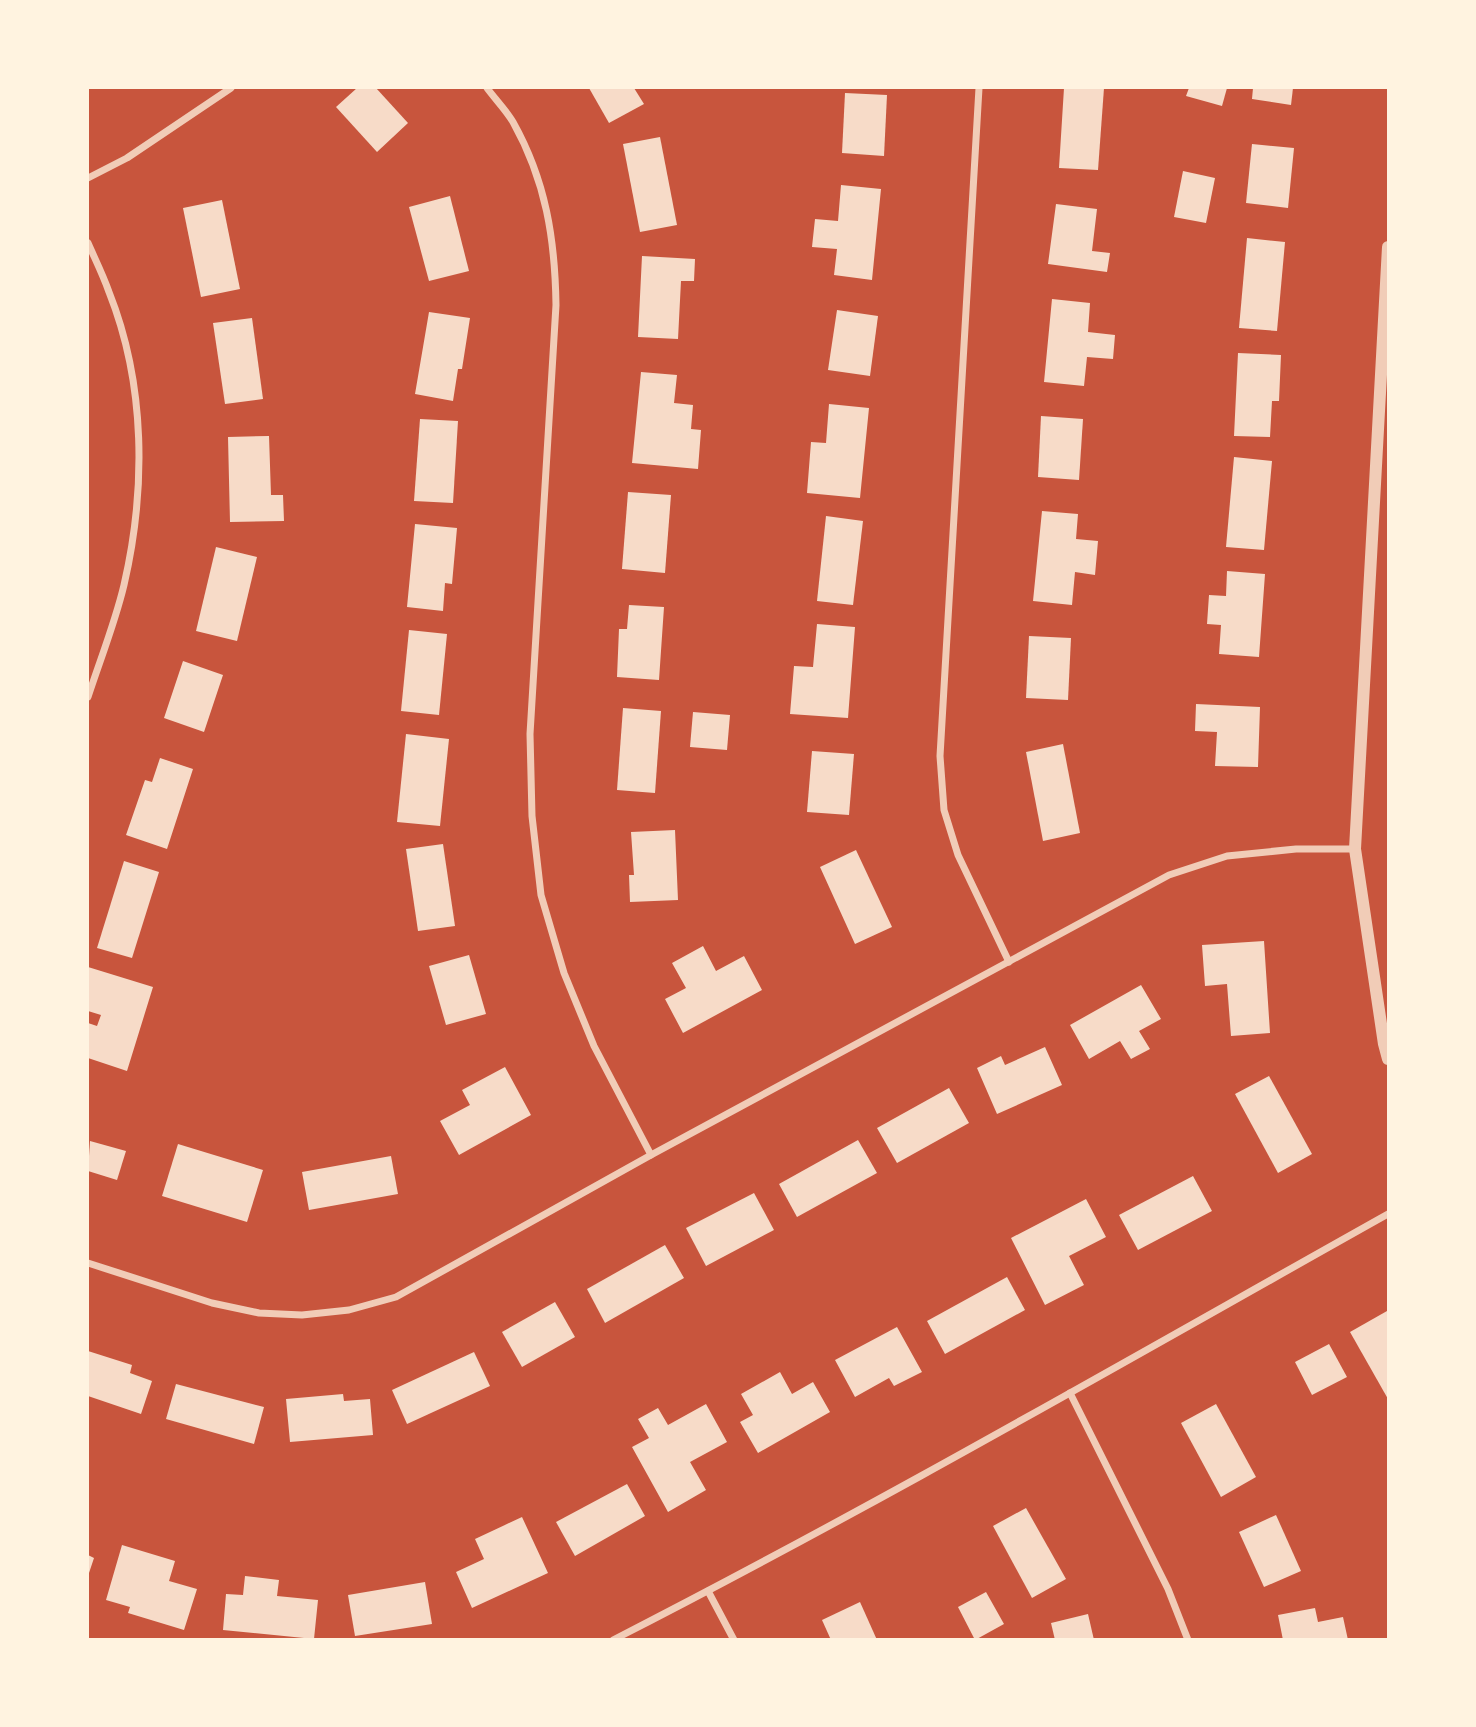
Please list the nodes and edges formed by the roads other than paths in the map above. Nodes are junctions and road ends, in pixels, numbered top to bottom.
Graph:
1 (232, 88) edge
2 (487, 88) edge
3 (979, 88) edge
4 (88, 178) edge
5 (88, 243) edge
6 (1388, 247) edge
7 (88, 697) edge
8 (1355, 849) junction
9 (1009, 962) junction
10 (1388, 1059) edge
11 (651, 1155) junction
12 (1388, 1214) edge
13 (88, 1262) edge
14 (1070, 1393) junction
15 (708, 1591) junction
16 (613, 1640) edge
17 (734, 1640) edge
18 (1188, 1640) edge

1 - 4 street
2 - 11 street
3 - 9 street
5 - 7 street
6 - 8 street
8 - 9 street
8 - 10 street
9 - 11 street
11 - 13 street
12 - 14 street
14 - 15 street
14 - 18 street
15 - 16 street
15 - 17 street

